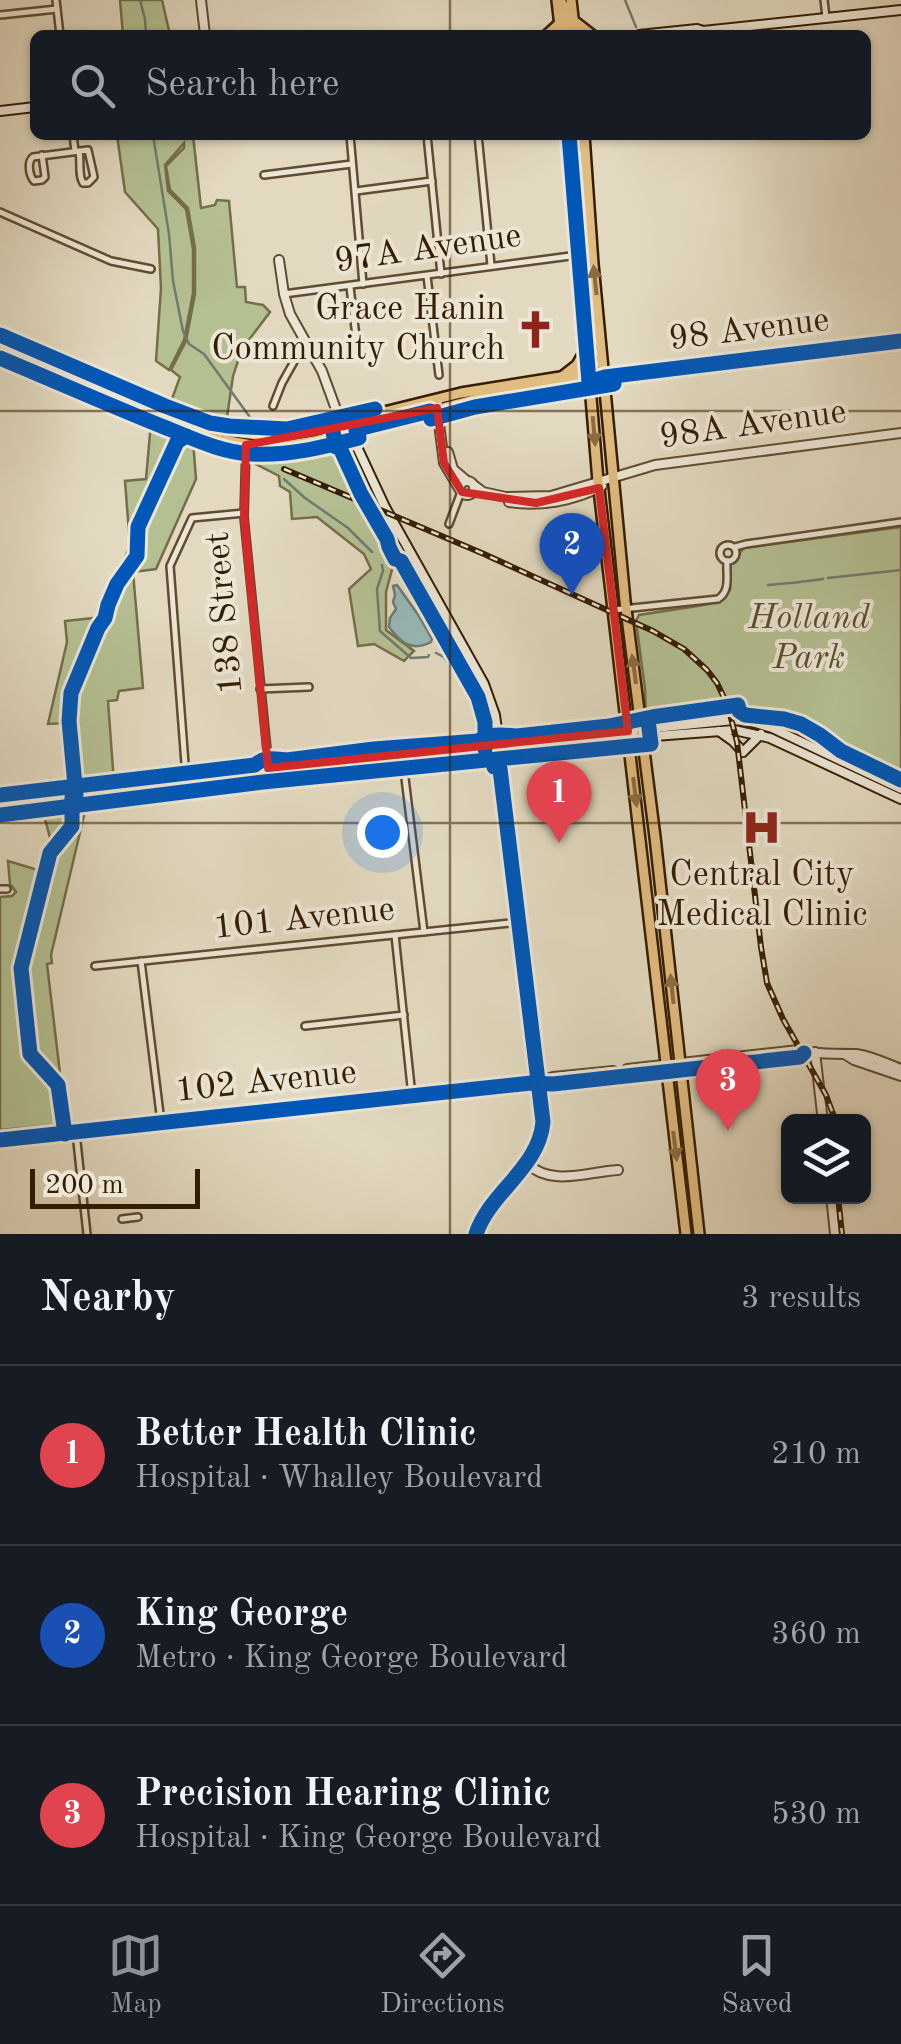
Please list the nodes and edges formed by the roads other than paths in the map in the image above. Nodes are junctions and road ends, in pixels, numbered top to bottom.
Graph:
1 (56, 0) edge
2 (201, 0) edge
3 (559, 0) edge
4 (571, 0) edge
5 (824, 0) edge
6 (57, 9) junction
7 (901, 10) edge
8 (0, 15) edge
9 (826, 18) junction
10 (574, 21) junction
11 (560, 22) junction
12 (59, 30) edge
13 (204, 30) edge
14 (551, 30) edge
15 (565, 30) edge
16 (567, 30) edge
17 (570, 30) edge
18 (586, 30) edge
19 (725, 30) edge
20 (30, 108) edge
21 (0, 111) edge
22 (74, 140) edge
23 (350, 140) edge
24 (428, 140) edge
25 (478, 140) edge
26 (569, 140) edge
27 (584, 140) edge
28 (77, 151) junction
29 (42, 156) junction
30 (352, 164) junction
31 (264, 175) dead end
32 (432, 181) junction
33 (354, 191) junction
34 (0, 212) edge
35 (579, 254) junction
36 (280, 260) dead end
37 (491, 265) junction
38 (151, 269) dead end
39 (441, 274) junction
40 (427, 276) junction
41 (363, 284) junction
42 (350, 286) junction
43 (284, 294) junction
44 (901, 340) edge
45 (305, 341) junction
46 (0, 342) edge
47 (587, 348) junction
48 (0, 352) edge
49 (358, 354) dead end
50 (438, 375) dead end
51 (563, 376) junction
52 (588, 377) junction
53 (605, 377) junction
54 (439, 405) junction
55 (273, 406) dead end
56 (341, 424) junction
57 (901, 433) edge
58 (345, 434) junction
59 (246, 445) junction
60 (614, 478) junction
61 (598, 485) junction
62 (466, 491) junction
63 (244, 513) junction
64 (901, 522) edge
65 (449, 524) dead end
66 (734, 547) junction
67 (727, 562) junction
68 (626, 609) junction
69 (612, 610) junction
70 (309, 687) dead end
71 (260, 689) junction
72 (719, 731) junction
73 (642, 733) junction
74 (628, 734) junction
75 (761, 734) junction
76 (496, 747) junction
77 (403, 762) junction
78 (269, 772) junction
79 (186, 779) junction
80 (900, 795) edge
81 (0, 800) edge
82 (0, 809) edge
83 (648, 906) junction
84 (663, 914) junction
85 (519, 922) junction
86 (650, 927) junction
87 (424, 932) junction
88 (395, 935) junction
89 (141, 961) junction
90 (95, 966) dead end
91 (404, 1015) junction
92 (305, 1026) dead end
93 (815, 1052) junction
94 (680, 1067) junction
95 (666, 1068) junction
96 (901, 1072) edge
97 (538, 1082) junction
98 (412, 1096) junction
99 (822, 1114) edge
100 (161, 1124) junction
101 (76, 1133) junction
102 (0, 1140) edge
103 (526, 1163) junction
104 (618, 1170) dead end
105 (832, 1204) edge
106 (138, 1218) dead end
107 (122, 1219) dead end
108 (87, 1234) edge
109 (476, 1234) edge
110 (686, 1234) edge
111 (698, 1234) edge
112 (835, 1234) edge

1 - 6 street
2 - 13 main road
3 - 11 main road
3 - 16 main road
4 - 10 main road
5 - 9 street
6 - 8 street
6 - 12 street
7 - 9 main road
9 - 19 main road
10 - 17 main road
10 - 18 main road
11 - 14 main road
11 - 15 main road
20 - 21 main road
22 - 28 street
23 - 30 street
24 - 32 street
25 - 37 street
26 - 35 main road
53 -> 27 main road
28 - 28 street
28 - 29 street
29 - 29 street
30 - 31 street
30 - 33 street
32 - 33 street
32 - 39 street
33 - 41 street
34 - 38 street
35 - 37 street, 97A Avenue
35 - 47 main road
36 - 43 main road
37 - 39 street, 97A Avenue
39 - 40 street, 97A Avenue
40 - 41 street, 97A Avenue
40 - 50 street
41 - 42 street, 97A Avenue
42 - 43 street, 97A Avenue
42 - 49 street
43 - 45 main road
44 - 53 main road, 98 Avenue
45 - 55 street
45 - 56 main road
46 - 56 main road
47 - 51 main road
47 - 52 main road
48 - 59 main road
51 - 52 main road
51 - 54 main road
52 - 53 main road
52 - 54 main road
52 -> 61 main road
53 - 60 main road
54 - 56 main road
54 - 58 main road
54 - 62 main road
56 - 58 main road
57 - 60 main road, 98A Avenue
58 - 59 main road
58 - 76 main road
59 - 63 street, 138 Street
60 - 61 main road, 98A Avenue
60 - 68 main road
61 - 62 main road, 98A Avenue
61 - 69 main road
62 - 65 street
63 - 71 street, 138 Street
63 - 79 street
64 - 66 street
66 - 67 street
66 - 67 street
67 - 68 street
68 - 69 street
73 -> 68 main road
69 - 74 main road
70 - 71 street
71 - 78 street, 138 Street
72 - 73 main road
72 - 75 main road
72 - 75 main road
73 - 74 main road
73 - 80 main road
73 - 84 main road
74 - 76 main road
74 -> 83 main road
75 - 80 main road
76 - 77 main road
76 - 78 main road
76 - 85 main road
77 - 78 main road
77 - 87 street
78 - 79 main road
78 - 82 main road
79 - 81 main road
83 - 84 main road
83 - 86 main road
84 - 86 main road
94 -> 84 main road
85 - 87 street, 101 Avenue
85 - 97 main road
86 - 95 main road
87 - 88 street, 101 Avenue
88 - 89 street, 101 Avenue
88 - 91 street
89 - 90 street, 101 Avenue
89 - 100 street
91 - 92 street
91 - 98 street
93 - 94 main road, 102 Avenue
93 - 96 main road, 102 Avenue
93 - 99 main road
94 - 95 main road, 102 Avenue
94 - 111 main road
95 - 97 main road, 102 Avenue
95 -> 110 main road
97 - 98 main road, 102 Avenue
97 - 103 main road
98 - 100 main road, 102 Avenue
100 - 101 main road, 102 Avenue
101 - 102 main road, 102 Avenue
101 - 108 street
103 - 104 main road
103 - 109 main road
105 - 112 main road
106 - 107 street

